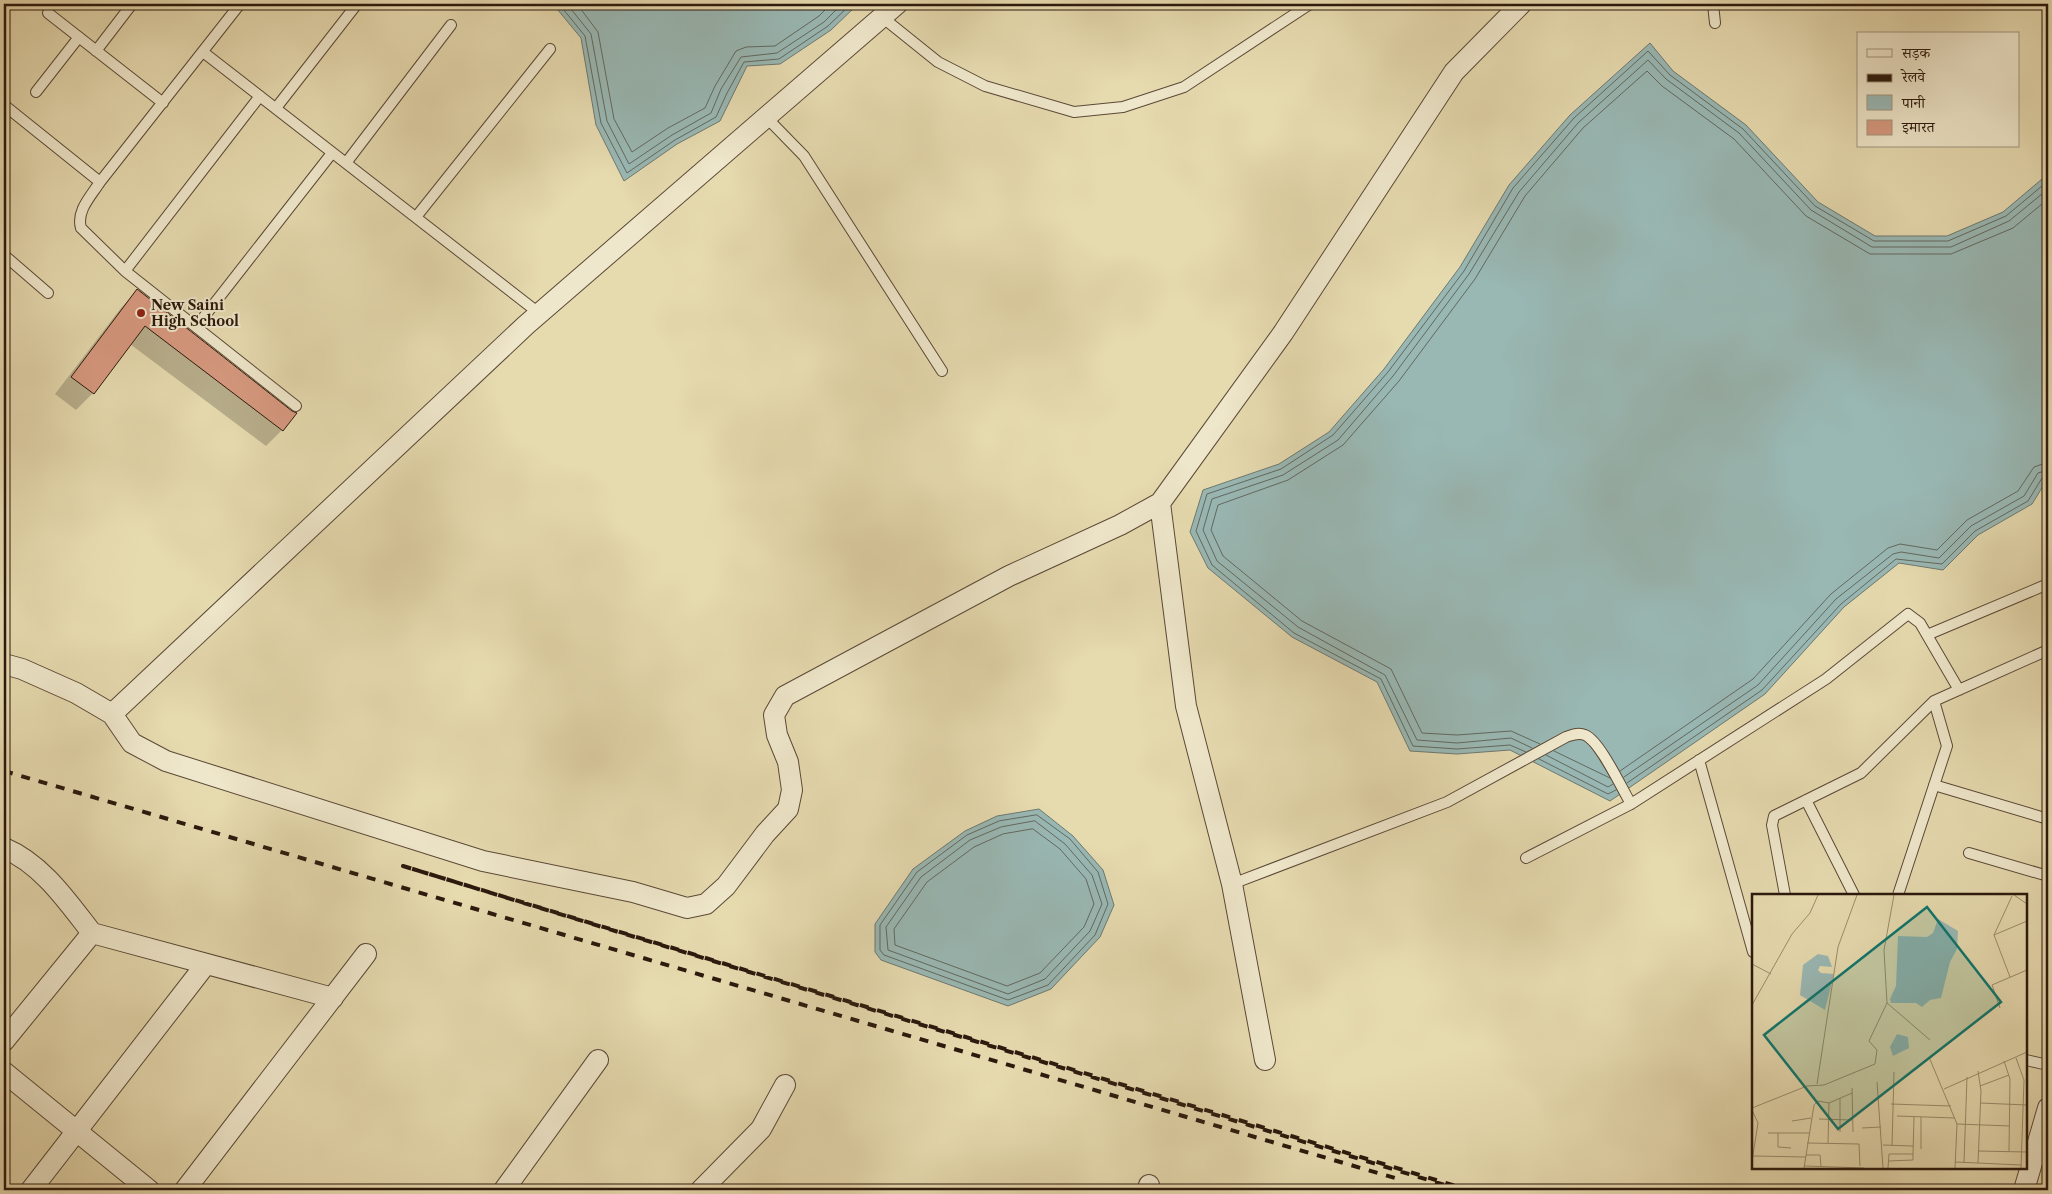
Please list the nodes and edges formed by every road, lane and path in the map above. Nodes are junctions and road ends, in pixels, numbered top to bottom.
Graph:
1 (132, 4) edge
2 (240, 4) edge
3 (357, 4) edge
4 (897, 4) edge
5 (1310, 4) edge
6 (1521, 4) edge
7 (1713, 4) edge
8 (48, 13) dead end
9 (882, 17) junction
10 (1715, 23) dead end
11 (451, 25) dead end
12 (79, 37) junction
13 (550, 49) dead end
14 (96, 50) junction
15 (203, 52) junction
16 (36, 92) dead end
17 (260, 96) junction
18 (163, 102) junction
19 (4, 105) edge
20 (276, 108) junction
21 (766, 117) junction
22 (332, 153) junction
23 (346, 163) junction
24 (100, 182) junction
25 (416, 217) junction
26 (4, 255) edge
27 (125, 271) junction
28 (48, 293) dead end
29 (540, 314) junction
30 (196, 327) junction
31 (942, 371) dead end
32 (296, 406) dead end
33 (1160, 503) junction
34 (2048, 584) edge
35 (1926, 635) junction
36 (2048, 650) edge
37 (4, 664) edge
38 (1959, 690) junction
39 (1934, 701) junction
40 (112, 714) junction
41 (1699, 760) junction
42 (1934, 784) junction
43 (1806, 800) junction
44 (1631, 804) junction
45 (2048, 819) edge
46 (4, 848) edge
47 (1969, 853) dead end
48 (1526, 858) dead end
49 (2048, 876) edge
50 (1232, 884) junction
51 (1785, 894) edge
52 (1853, 894) edge
53 (1898, 894) edge
54 (92, 933) junction
55 (1752, 948) edge
56 (366, 954) dead end
57 (206, 964) junction
58 (333, 998) junction
59 (4, 1041) edge
60 (598, 1060) dead end
61 (1265, 1060) dead end
62 (2027, 1060) edge
63 (2048, 1065) edge
64 (4, 1072) edge
65 (785, 1085) dead end
66 (2048, 1108) edge
67 (77, 1132) junction
68 (31, 1190) edge
69 (149, 1190) edge
70 (185, 1190) edge
71 (504, 1190) edge
72 (701, 1190) edge
73 (2024, 1190) edge

1 - 14 lane
2 - 15 lane
3 - 20 lane
4 - 9 street
5 - 9 lane
6 - 33 street
7 - 10 lane
8 - 12 lane
9 - 21 street
11 - 23 lane
12 - 14 lane
12 - 16 lane
13 - 25 lane
14 - 18 lane
15 - 17 lane
15 - 18 lane
17 - 20 lane
17 - 27 lane
18 - 24 lane
19 - 24 lane
20 - 22 lane
21 - 29 street
21 - 31 lane
22 - 23 lane
22 - 30 lane
23 - 25 lane
24 - 27 lane
25 - 29 lane
26 - 28 lane
27 - 30 lane
29 - 40 street
30 - 32 lane
33 - 40 street
33 - 50 street
34 - 35 lane
35 - 38 lane
35 - 41 lane
36 - 38 lane
37 - 40 street
38 - 39 lane
39 - 42 lane
39 - 43 lane
41 - 44 lane
41 - 55 lane
42 - 45 lane
42 - 53 lane
43 - 51 lane
43 - 52 lane
44 - 48 lane
44 - 50 lane
46 - 54 street
47 - 49 lane
50 - 61 street
54 - 57 street
54 - 59 street
56 - 58 street
57 - 58 street
57 - 67 street
58 - 70 street
60 - 71 street
62 - 63 lane
64 - 67 street
65 - 72 street
66 - 73 street
67 - 68 street
67 - 69 street

